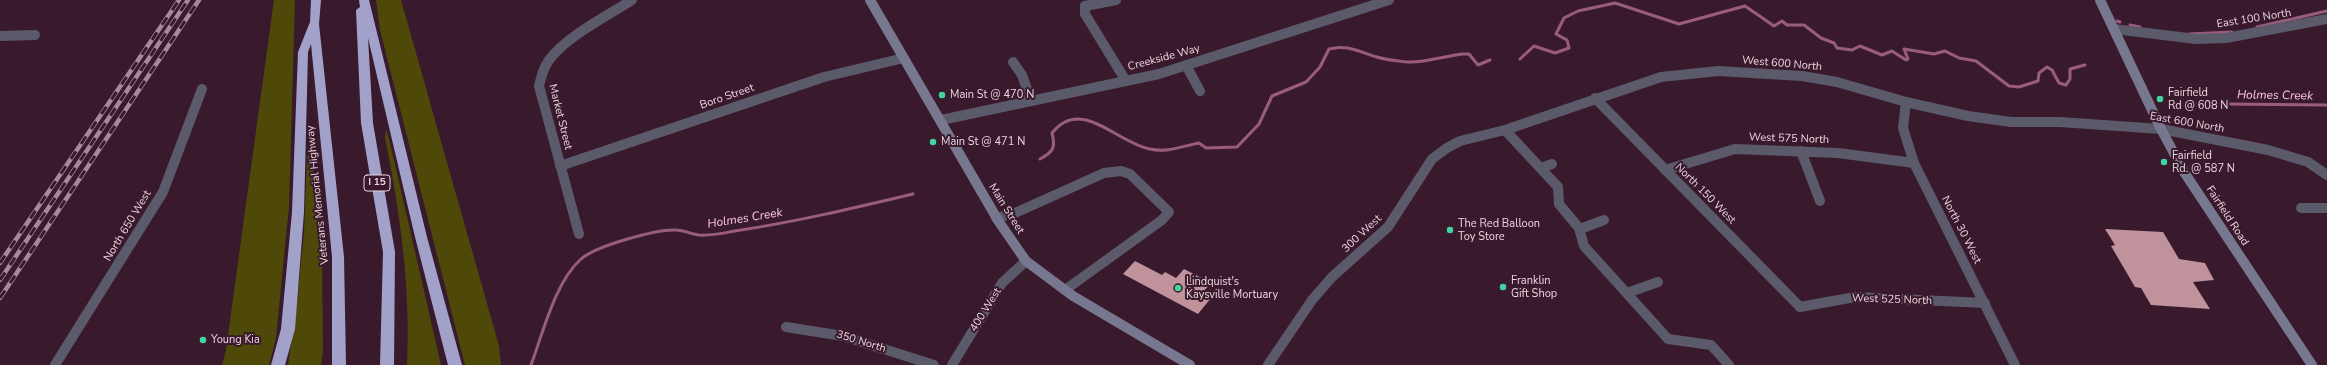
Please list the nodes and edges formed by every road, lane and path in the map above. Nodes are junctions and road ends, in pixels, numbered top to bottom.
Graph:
1 (316, 0) edge
2 (362, 0) edge
3 (632, 0) edge
4 (870, 0) edge
5 (1116, 0) edge
6 (1390, 0) edge
7 (2100, 0) edge
8 (2327, 19) edge
9 (315, 22) junction
10 (2114, 29) junction
11 (35, 35) dead end
12 (0, 36) edge
13 (904, 58) junction
14 (1013, 62) dead end
15 (1186, 65) junction
16 (1126, 81) junction
17 (202, 89) dead end
18 (1200, 91) dead end
19 (1595, 98) junction
20 (1031, 101) junction
21 (1906, 102) junction
22 (941, 120) junction
23 (2060, 122) joint
24 (2161, 129) junction
25 (1505, 130) junction
26 (1802, 151) junction
27 (1914, 162) junction
28 (1552, 164) dead end
29 (560, 166) junction
30 (1541, 168) junction
31 (1665, 170) junction
32 (2327, 175) edge
33 (1820, 201) dead end
34 (2301, 208) dead end
35 (2327, 208) edge
36 (996, 218) junction
37 (1604, 220) dead end
38 (1580, 229) junction
39 (579, 234) dead end
40 (1026, 261) junction
41 (1658, 282) dead end
42 (1065, 290) junction
43 (1627, 293) junction
44 (1985, 303) junction
45 (1800, 307) joint
46 (786, 327) dead end
47 (55, 365) edge
48 (278, 365) edge
49 (339, 365) edge
50 (387, 365) edge
51 (455, 365) edge
52 (934, 365) edge
53 (952, 365) edge
54 (1190, 365) edge
55 (1268, 365) edge
56 (1729, 365) edge
57 (2015, 365) edge
58 (2312, 365) edge

1 - 9 highway
2 - 50 highway, I 15
2 - 51 highway
3 - 29 street, Market Street
4 - 13 main road, Main Street
5 - 16 street
6 - 15 street, Creekside Way
7 - 10 main road, Fairfield Road
8 - 10 street, East 100 North
9 - 48 highway
9 - 49 highway, Veterans Memorial Highway
10 - 24 main road, Fairfield Road
11 - 12 street
13 - 22 main road, Main Street
13 - 29 street, Boro Street
14 - 20 street
15 - 16 street, Creekside Way
15 - 18 street
16 - 20 street, Creekside Way
17 - 47 street, North 650 West
19 - 21 street, West 600 North
19 - 25 street, West 600 North
19 - 31 street, North 150 West
20 - 22 street, Creekside Way
21 - 23 street, West 600 North
21 - 27 street, North 30 West
22 - 36 main road, Main Street
23 - 24 street, East 600 North
24 - 32 street, East 600 North
24 - 58 main road, Fairfield Road
25 - 30 street
25 - 55 street, 300 West
26 - 27 street, West 575 North
26 - 31 street, West 575 North
26 - 33 street
27 - 44 street, North 30 West
28 - 30 street
29 - 39 street, Market Street
30 - 38 street
31 - 45 street, North 150 West
34 - 35 street
36 - 40 main road, Main Street
36 - 42 street
37 - 38 street
38 - 43 street
40 - 42 main road, Main Street
40 - 53 street, 400 West
41 - 43 street
42 - 54 main road, Main Street
43 - 56 street
44 - 45 street, West 525 North
44 - 57 street, North 30 West
46 - 52 street, 350 North

